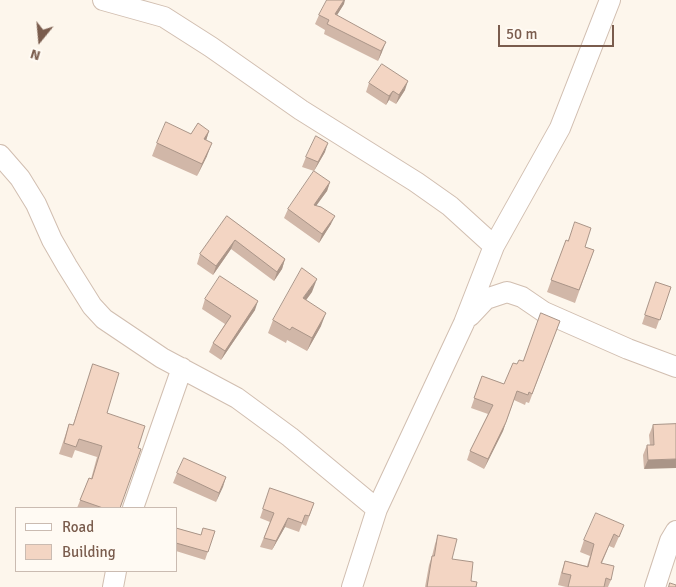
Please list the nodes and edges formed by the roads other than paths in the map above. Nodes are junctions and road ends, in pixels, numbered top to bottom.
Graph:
1 (103, 0) edge
2 (610, 0) edge
3 (1, 163) edge
4 (494, 246) junction
5 (464, 322) junction
6 (676, 367) edge
7 (182, 368) junction
8 (132, 507) edge
9 (377, 509) junction
10 (676, 531) edge
11 (116, 572) edge
12 (113, 587) edge
13 (352, 587) edge
14 (655, 587) edge

1 - 4 street
2 - 4 street
3 - 7 street
4 - 5 street
5 - 6 street
5 - 9 street
7 - 8 street
7 - 9 street
9 - 13 street
10 - 14 street
11 - 12 street

